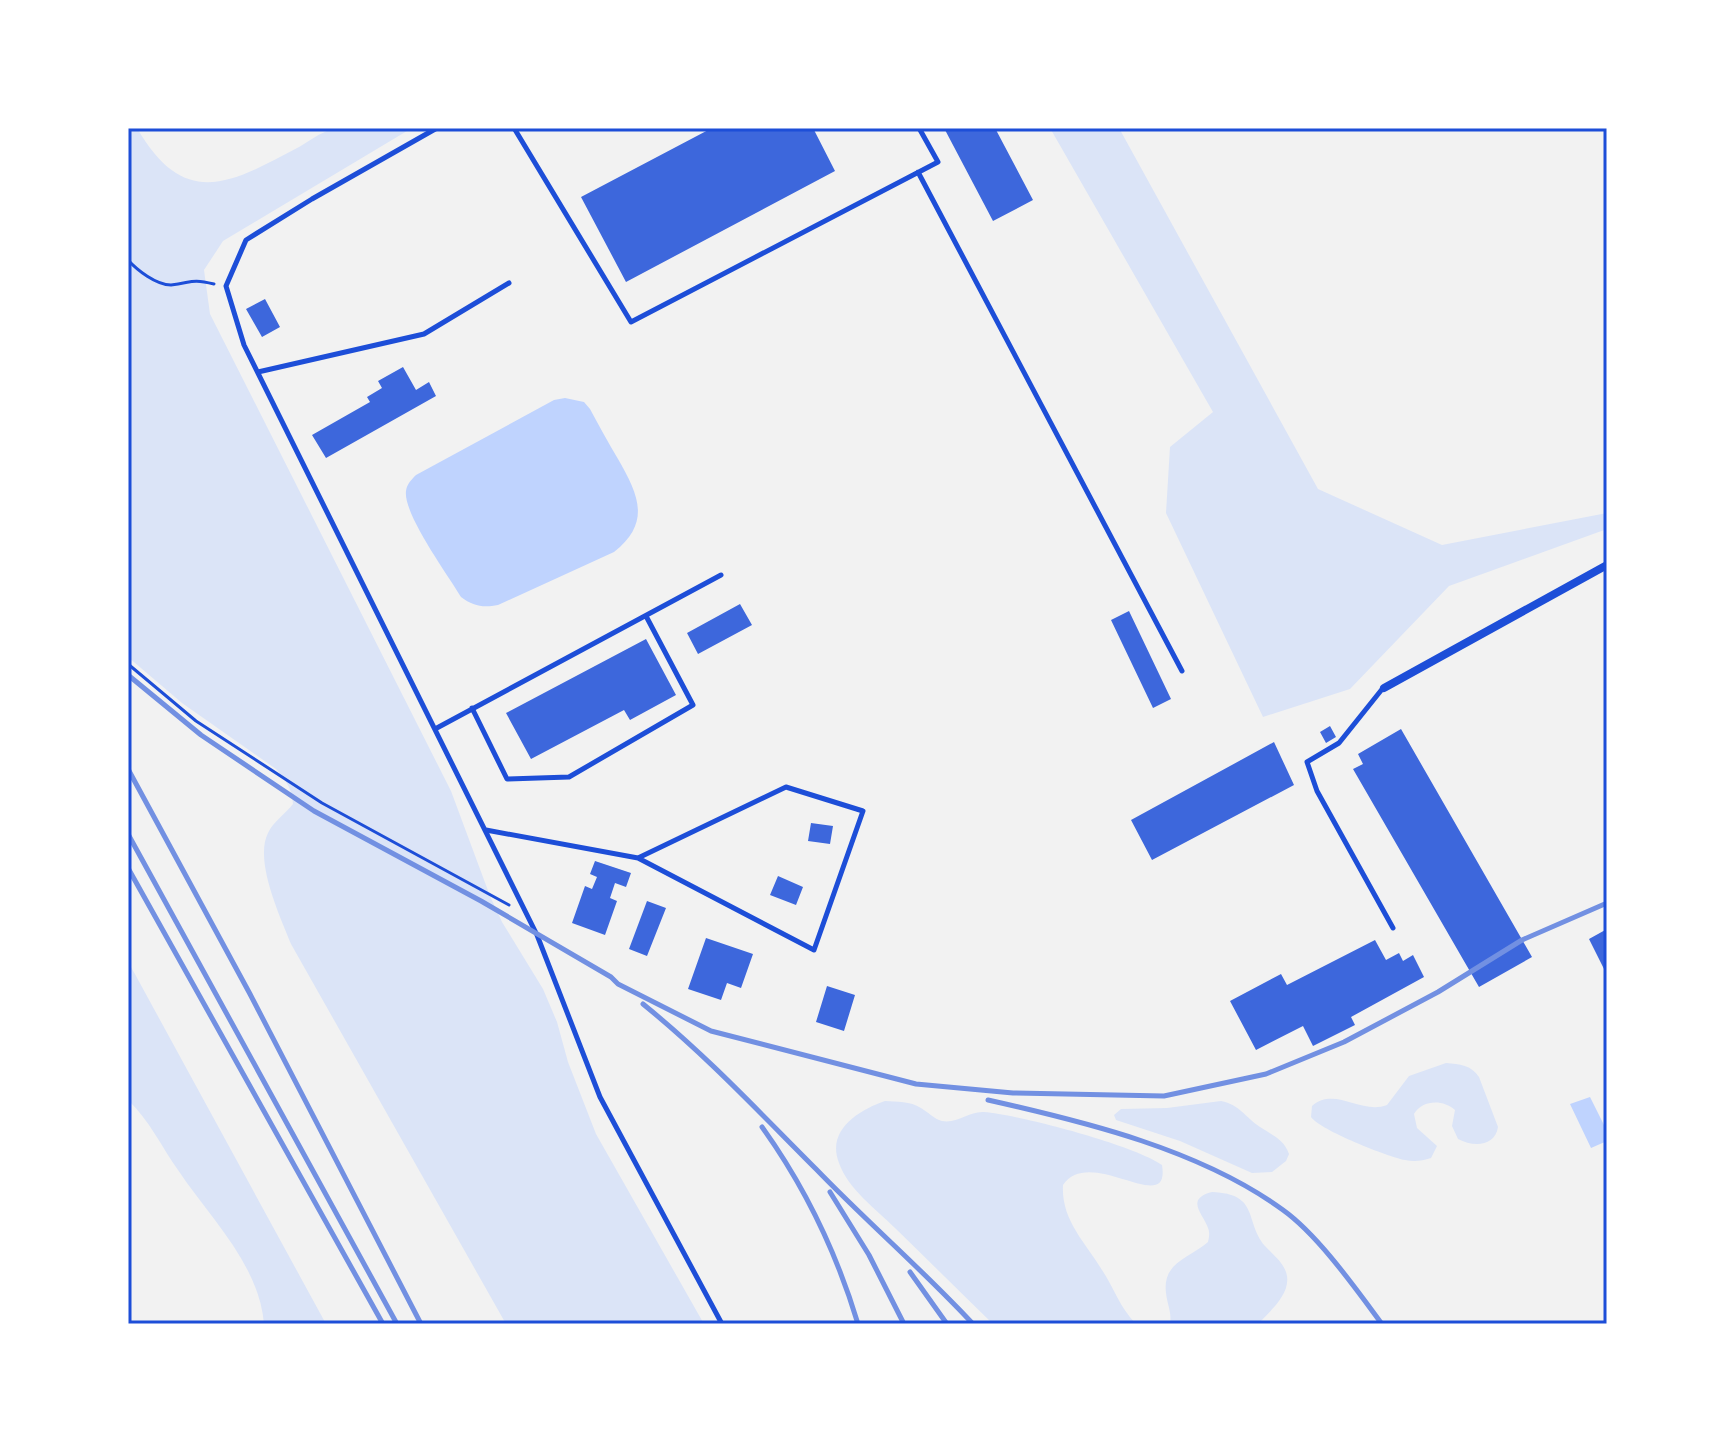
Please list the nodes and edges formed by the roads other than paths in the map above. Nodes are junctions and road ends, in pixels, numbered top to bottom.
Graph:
1 (437, 128) edge
2 (514, 128) edge
3 (919, 128) edge
4 (918, 172) junction
5 (509, 283) dead end
6 (258, 372) junction
7 (1607, 565) edge
8 (721, 575) dead end
9 (646, 616) junction
10 (1182, 671) dead end
11 (1384, 688) joint
12 (472, 708) junction
13 (435, 729) junction
14 (485, 830) junction
15 (638, 858) junction
16 (1393, 928) dead end
17 (722, 1324) edge

1 - 6 lane
2 - 4 lane
3 - 4 lane
4 - 10 lane
5 - 6 lane
6 - 13 lane
7 - 11 street
8 - 9 lane
9 - 12 lane
9 - 12 lane
11 - 16 lane
12 - 13 lane
13 - 14 lane
14 - 15 lane
14 - 17 lane
15 - 15 lane

